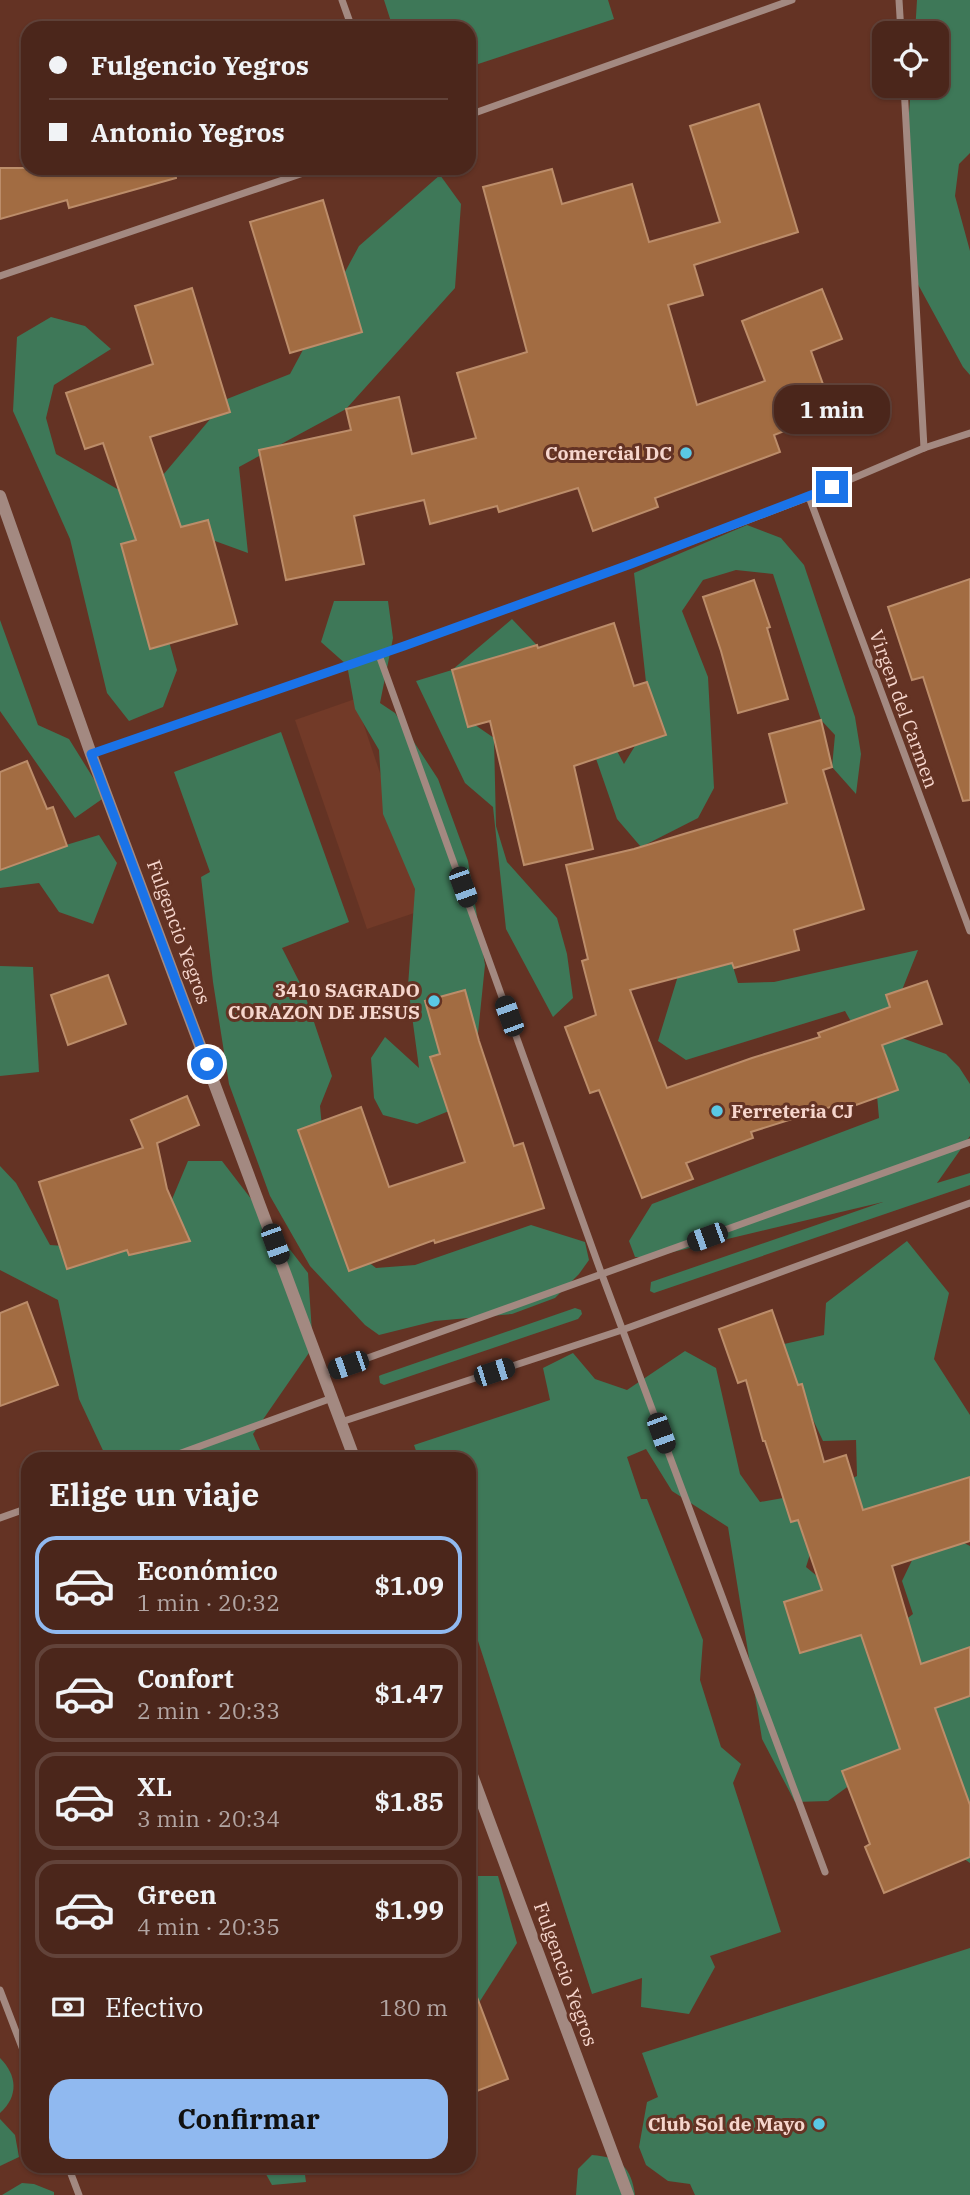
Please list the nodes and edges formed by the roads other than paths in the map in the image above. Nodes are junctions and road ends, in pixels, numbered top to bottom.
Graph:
1 (342, 0) edge
2 (792, 0) edge
3 (899, 0) edge
4 (350, 21) edge
5 (900, 21) edge
6 (905, 98) edge
7 (476, 113) edge
8 (297, 175) edge
9 (0, 276) edge
10 (970, 433) edge
11 (925, 448) junction
12 (0, 496) edge
13 (809, 497) junction
14 (379, 655) junction
15 (91, 754) junction
16 (970, 931) edge
17 (970, 1142) edge
18 (970, 1203) edge
19 (602, 1275) junction
20 (622, 1330) junction
21 (323, 1374) junction
22 (332, 1398) junction
23 (341, 1422) junction
24 (184, 1452) edge
25 (352, 1452) edge
26 (21, 1510) edge
27 (0, 1518) edge
28 (476, 1786) edge
29 (825, 1872) dead end
30 (0, 1990) edge
31 (21, 2045) edge
32 (71, 2173) edge
33 (79, 2195) edge
34 (628, 2195) edge

1 - 4 street
2 - 7 street
3 - 5 street
6 - 11 street
8 - 9 street
10 - 11 street
11 - 13 street
12 - 15 street, Fulgencio Yegros
13 - 14 street
13 - 16 street, Virgen del Carmen
14 - 15 street
14 - 19 street
15 - 21 street, Fulgencio Yegros
17 - 19 street
18 - 20 street
19 - 20 street
19 - 21 street
20 - 23 street
20 - 29 street
21 - 22 street, Fulgencio Yegros
22 - 23 street, Fulgencio Yegros
22 - 24 street
23 - 25 street, Fulgencio Yegros
26 - 27 street
28 - 34 street, Fulgencio Yegros
30 - 31 street
32 - 33 street

